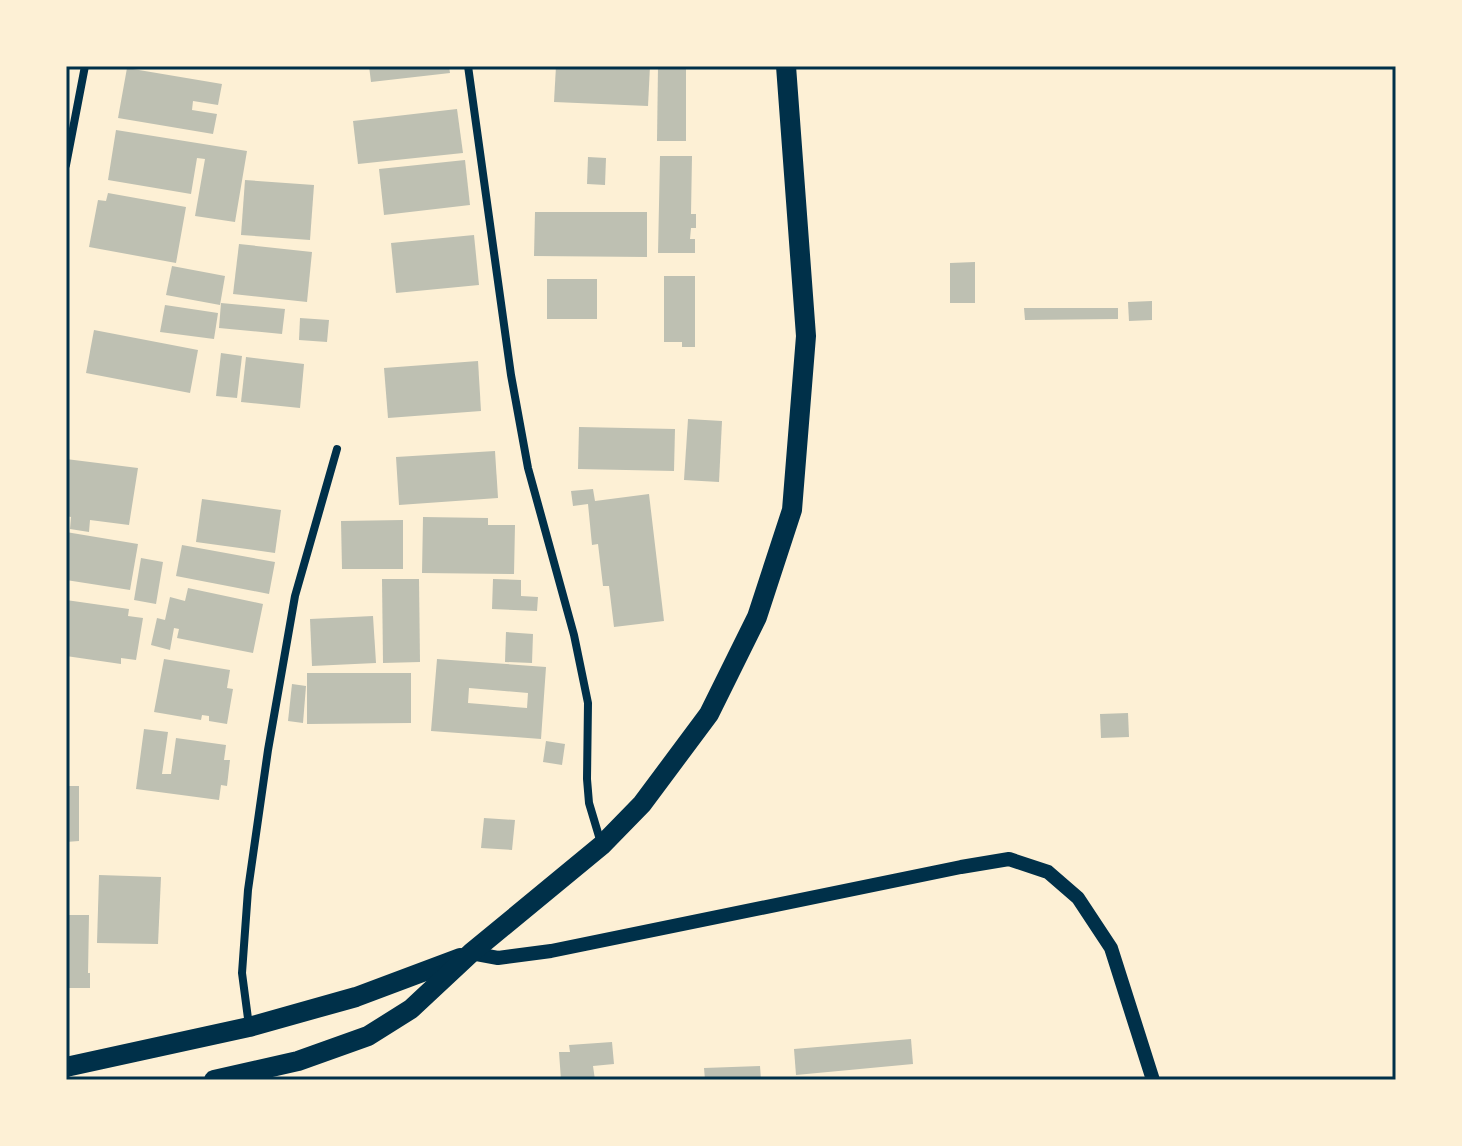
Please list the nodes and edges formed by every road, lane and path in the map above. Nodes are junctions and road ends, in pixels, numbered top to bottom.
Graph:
1 (85, 66) edge
2 (468, 66) edge
3 (786, 66) edge
4 (66, 165) edge
5 (337, 449) dead end
6 (602, 845) junction
7 (471, 953) junction
8 (249, 1027) junction
9 (66, 1067) edge
10 (214, 1080) edge
11 (1153, 1080) edge

1 - 4 street
2 - 6 street
3 - 6 main road
5 - 8 street
6 - 7 main road
7 - 8 main road
7 - 10 main road
7 - 11 street
8 - 9 main road

